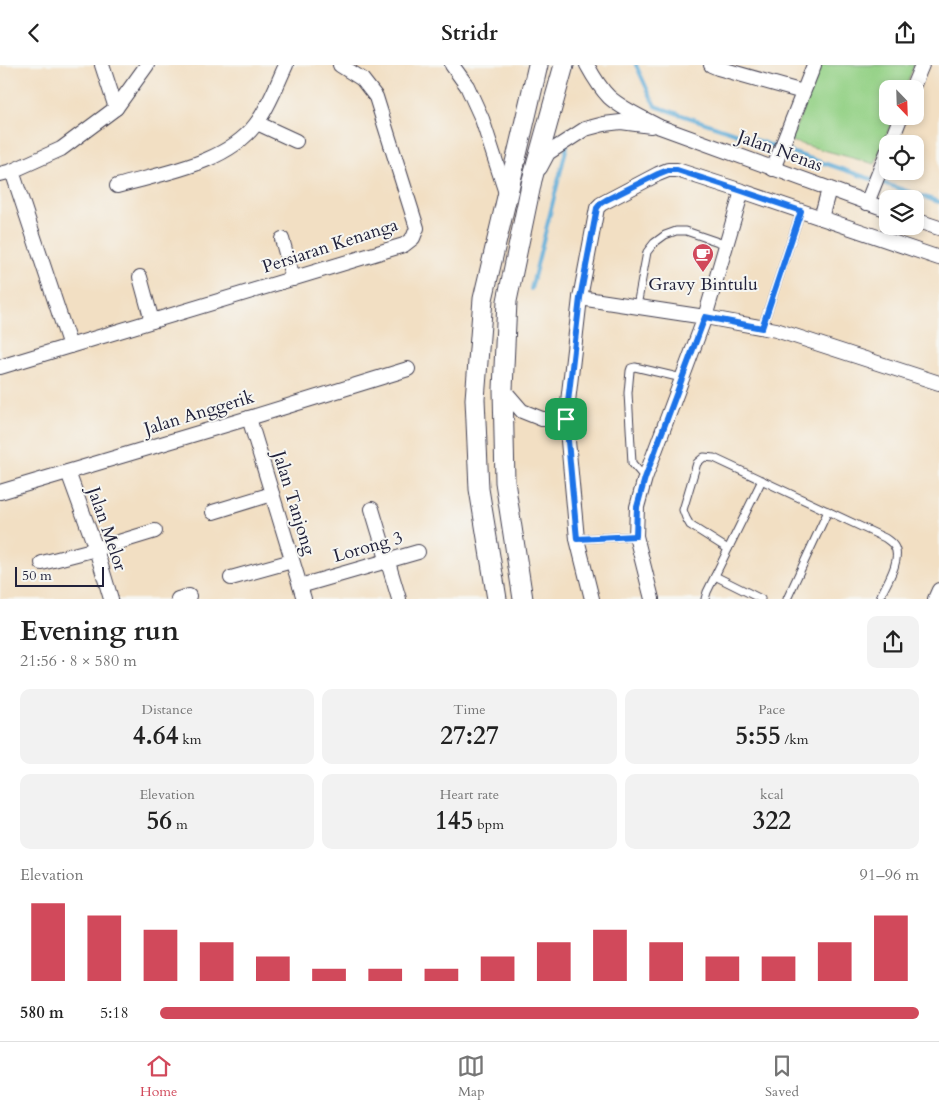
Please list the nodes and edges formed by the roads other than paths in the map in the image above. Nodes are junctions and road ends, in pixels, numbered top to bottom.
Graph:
1 (102, 65) edge
2 (147, 65) edge
3 (286, 65) edge
4 (340, 65) edge
5 (452, 65) edge
6 (538, 65) edge
7 (564, 65) edge
8 (587, 65) edge
9 (712, 65) edge
10 (814, 65) edge
11 (922, 65) edge
12 (916, 80) edge
13 (803, 93) junction
14 (116, 108) junction
15 (257, 123) junction
16 (660, 127) junction
17 (296, 141) dead end
18 (773, 169) junction
19 (879, 172) edge
20 (6, 173) edge
21 (532, 180) junction
22 (117, 186) dead end
23 (829, 189) junction
24 (742, 191) junction
25 (507, 197) junction
26 (867, 203) junction
27 (879, 207) edge
28 (801, 211) junction
29 (821, 218) junction
30 (924, 223) edge
31 (939, 229) edge
32 (282, 239) dead end
33 (726, 245) junction
34 (939, 258) edge
35 (140, 277) dead end
36 (293, 279) junction
37 (580, 298) junction
38 (637, 307) junction
39 (705, 317) junction
40 (152, 321) junction
41 (762, 328) junction
42 (70, 346) junction
43 (0, 367) edge
44 (408, 369) dead end
45 (682, 378) junction
46 (939, 383) edge
47 (502, 389) junction
48 (249, 418) junction
49 (566, 419) junction
50 (68, 472) junction
51 (645, 478) junction
52 (762, 480) junction
53 (0, 492) edge
54 (272, 494) junction
55 (372, 509) dead end
56 (828, 511) junction
57 (213, 512) dead end
58 (155, 531) dead end
59 (636, 536) junction
60 (577, 539) junction
61 (96, 549) junction
62 (728, 549) junction
63 (418, 552) dead end
64 (292, 561) junction
65 (388, 561) junction
66 (42, 563) dead end
67 (715, 576) junction
68 (231, 578) dead end
69 (939, 590) edge
70 (302, 593) edge
71 (111, 599) edge
72 (399, 599) edge
73 (497, 599) edge
74 (523, 599) edge
75 (592, 599) edge
76 (652, 599) edge
77 (705, 599) edge
78 (761, 599) edge
79 (787, 599) edge
80 (879, 599) edge
81 (935, 599) edge

1 - 14 street
2 - 14 street
3 - 15 street
4 - 36 street, Persiaran Kenanga
5 - 25 street
6 - 25 main road
7 - 21 main road
8 - 16 street, Jalan Nenas
9 - 13 street
10 - 13 street
11 - 12 street
13 - 18 street
14 - 20 street
15 - 17 street
15 - 22 street
16 - 18 street, Jalan Nenas
16 - 21 street, Jalan Nenas
18 - 23 street, Jalan Nenas
19 - 26 street
20 - 42 street
21 - 47 main road
23 - 26 street, Jalan Nenas
23 - 29 street
24 - 28 street
24 - 33 street
24 - 37 street
25 - 73 main road
26 - 27 street, Jalan Nenas
28 - 29 street
28 - 41 lane
29 - 34 street
30 - 31 street
32 - 36 street
33 - 38 lane
33 - 39 street
35 - 40 street
36 - 40 street, Persiaran Kenanga
37 - 38 street
37 - 49 street
38 - 39 street
39 - 41 street
39 - 45 street
40 - 42 street, Persiaran Kenanga
41 - 46 street
42 - 43 street, Persiaran Kenanga
44 - 48 street, Jalan Anggerik
45 - 51 street
45 - 51 lane
47 - 49 street
47 - 74 main road
48 - 50 street, Jalan Anggerik
48 - 54 street, Jalan Tanjong
49 - 60 street
50 - 53 street, Jalan Anggerik
50 - 61 street, Jalan Melor
51 - 59 street
52 - 56 lane
52 - 62 lane
52 - 62 lane
54 - 57 street
54 - 64 street, Jalan Tanjong
55 - 65 street
56 - 79 lane
56 - 80 lane
58 - 61 street
59 - 60 lane
59 - 76 street
60 - 75 street
61 - 66 street
61 - 71 street, Jalan Melor
62 - 67 lane
63 - 65 street, Lorong 3
64 - 68 street
64 - 70 street, Jalan Tanjong
65 - 70 street, Lorong 3
65 - 72 street
67 - 77 lane
67 - 78 lane
69 - 81 street

